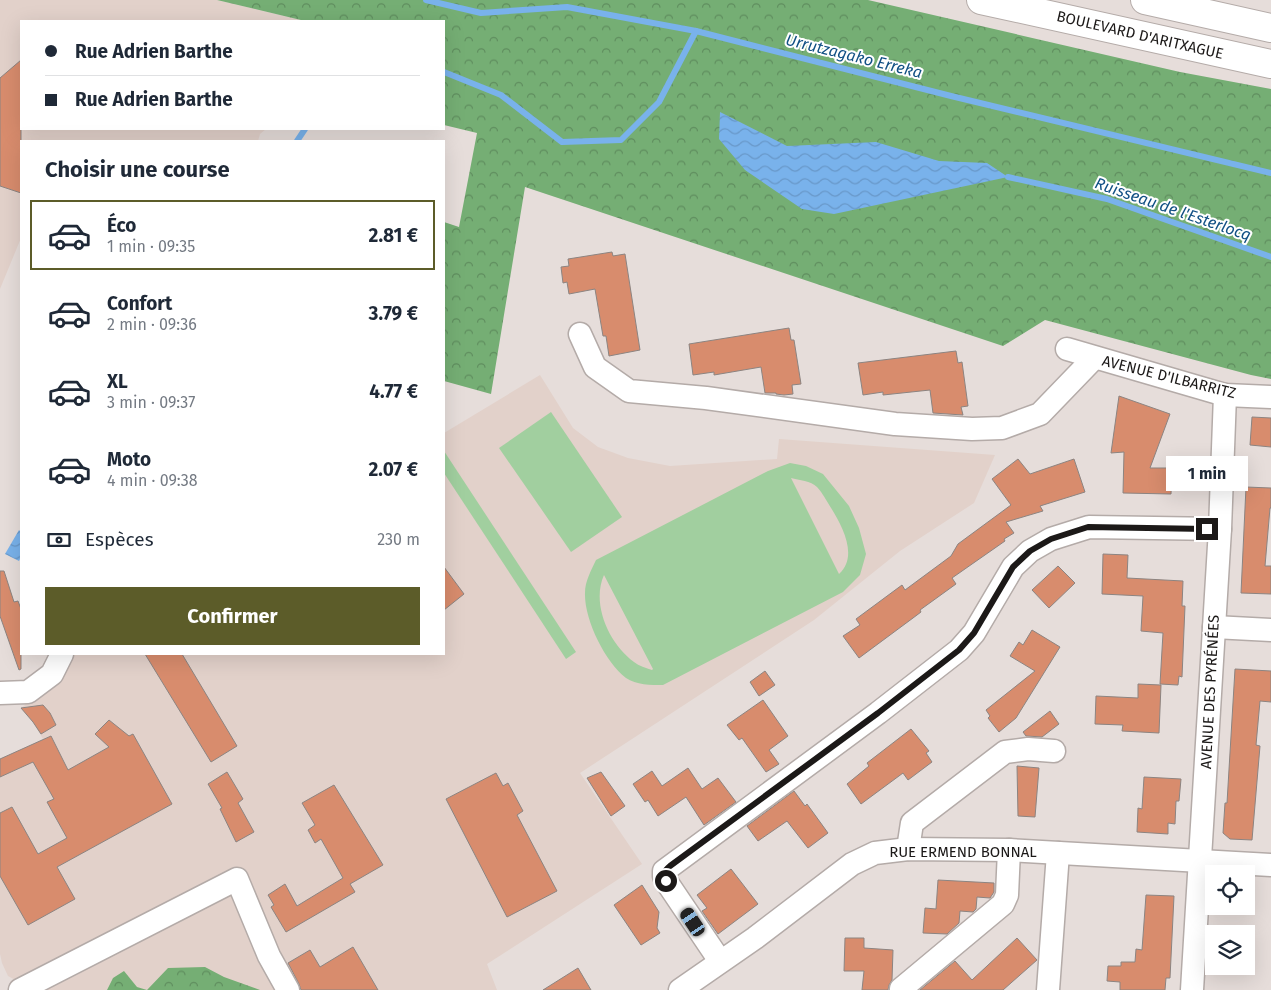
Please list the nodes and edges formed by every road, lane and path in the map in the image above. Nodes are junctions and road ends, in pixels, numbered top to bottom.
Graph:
1 (981, 0) edge
2 (1144, 0) edge
3 (1271, 28) edge
4 (1271, 64) edge
5 (580, 334) dead end
6 (1067, 349) dead end
7 (1094, 358) junction
8 (1225, 395) junction
9 (1271, 398) edge
10 (1220, 529) junction
11 (1214, 627) junction
12 (1271, 630) edge
13 (62, 655) edge
14 (0, 693) edge
15 (1054, 751) dead end
16 (908, 849) junction
17 (1009, 850) junction
18 (1058, 853) junction
19 (1200, 861) junction
20 (1271, 865) edge
21 (720, 961) junction
22 (902, 989) edge
23 (20, 990) edge
24 (288, 990) edge
25 (680, 990) edge
26 (1048, 990) edge
27 (1192, 990) edge

1 - 4 main road, BOULEVARD D'ARITXAGUE
2 - 3 main road
5 - 7 street
6 - 7 street, AVENUE D'ILBARRITZ
7 - 8 street, AVENUE D'ILBARRITZ
8 - 9 street, AVENUE D'ILBARRITZ
8 - 10 street, AVENUE DES PYRÉNÉES
10 - 11 street, AVENUE DES PYRÉNÉES
10 - 21 street
11 - 12 street
11 - 19 street, AVENUE DES PYRÉNÉES
13 - 14 street
15 - 16 street
16 - 17 street, RUE ERMEND BONNAL
16 - 21 street, RUE ERMEND BONNAL
17 - 18 street, RUE ERMEND BONNAL
17 - 22 street
18 - 19 street, RUE ERMEND BONNAL
18 - 26 street
19 - 20 street, RUE ERMEND BONNAL
19 - 27 street, AVENUE DES PYRÉNÉES
21 - 25 street, RUE ERMEND BONNAL
23 - 24 street

